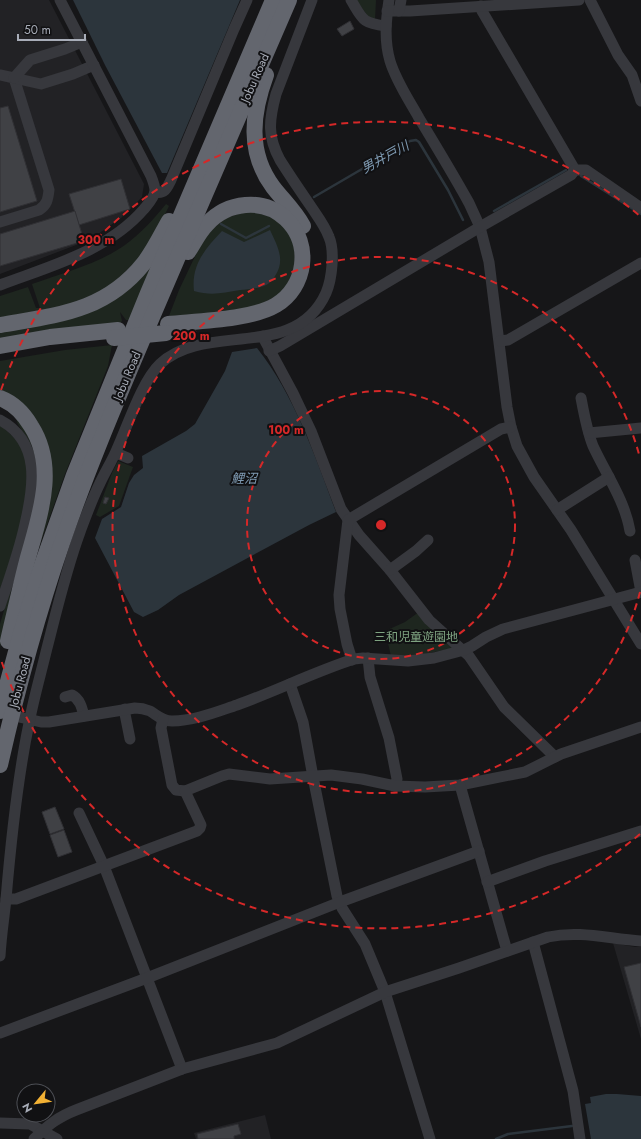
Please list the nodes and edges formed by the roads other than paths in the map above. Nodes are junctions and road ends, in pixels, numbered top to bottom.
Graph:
1 (60, 0) edge
2 (247, 0) edge
3 (274, 0) edge
4 (290, 0) edge
5 (312, 0) edge
6 (351, 0) edge
7 (579, 0) edge
8 (590, 0) edge
9 (388, 5) edge
10 (400, 5) edge
11 (481, 6) junction
12 (386, 26) junction
13 (82, 42) junction
14 (94, 65) junction
15 (0, 75) edge
16 (14, 78) junction
17 (641, 102) edge
18 (219, 125) junction
19 (575, 170) junction
20 (155, 192) junction
21 (641, 208) edge
22 (0, 222) edge
23 (480, 226) junction
24 (641, 263) edge
25 (0, 284) edge
26 (0, 325) edge
27 (167, 329) junction
28 (116, 334) junction
29 (263, 336) junction
30 (500, 341) junction
31 (0, 346) edge
32 (270, 351) junction
33 (0, 354) edge
34 (126, 380) junction
35 (0, 398) edge
36 (581, 398) dead end
37 (0, 420) edge
38 (511, 426) junction
39 (641, 428) edge
40 (589, 433) junction
41 (116, 454) junction
42 (128, 458) dead end
43 (609, 477) junction
44 (557, 510) junction
45 (348, 520) junction
46 (630, 531) dead end
47 (428, 540) dead end
48 (635, 560) dead end
49 (390, 570) junction
50 (641, 592) edge
51 (614, 599) junction
52 (0, 606) edge
53 (641, 644) edge
54 (464, 650) junction
55 (368, 658) junction
56 (352, 660) junction
57 (0, 676) edge
58 (290, 684) junction
59 (65, 697) dead end
60 (125, 709) junction
61 (0, 711) edge
62 (84, 716) junction
63 (24, 719) junction
64 (163, 719) junction
65 (641, 727) edge
66 (130, 739) dead end
67 (555, 757) junction
68 (0, 765) edge
69 (313, 777) junction
70 (460, 785) junction
71 (395, 786) junction
72 (185, 792) junction
73 (79, 813) dead end
74 (641, 831) edge
75 (479, 851) junction
76 (104, 866) junction
77 (487, 882) junction
78 (6, 899) junction
79 (340, 902) junction
80 (641, 941) edge
81 (533, 942) junction
82 (0, 948) edge
83 (507, 951) junction
84 (0, 956) edge
85 (147, 978) junction
86 (385, 992) junction
87 (0, 1033) edge
88 (182, 1069) junction
89 (0, 1123) edge
90 (43, 1130) junction
91 (34, 1139) edge
92 (57, 1139) edge
93 (430, 1139) edge
94 (580, 1139) edge

1 - 13 street
2 - 20 street
3 - 18 highway, Jobu Road
4 - 27 highway
4 - 34 highway, Jobu Road
5 - 29 street
6 - 12 street
7 - 11 street
8 - 17 street
9 - 10 street
9 - 12 street
10 - 11 street
11 - 19 street
12 - 23 street
13 - 14 street
13 - 16 street
14 - 16 street
14 - 20 street
15 - 16 street
16 - 22 street
18 - 26 highway
18 - 61 highway, Jobu Road
19 - 21 street
19 - 23 street
20 - 25 street
23 - 30 street
23 - 32 street
24 - 30 street
27 - 28 highway, bridge
27 - 34 highway
28 - 31 highway
28 - 33 highway
29 - 32 street
29 - 41 street
30 - 38 street
32 - 45 street
34 - 68 highway, Jobu Road
35 - 57 highway
36 - 40 street
37 - 52 street
38 - 44 street
38 - 45 street
39 - 40 street
40 - 43 street
41 - 42 street
41 - 63 street
43 - 44 street
43 - 46 street
44 - 51 street
45 - 49 street
45 - 56 street
47 - 49 street
48 - 50 street
49 - 54 street
50 - 51 street
51 - 53 street
51 - 54 street
54 - 55 street
54 - 67 street
55 - 56 street
55 - 71 street
56 - 58 street
58 - 64 street
58 - 69 street
59 - 62 street
60 - 62 street
60 - 64 street
60 - 66 street
62 - 63 street
63 - 78 street
64 - 72 street
65 - 67 street
67 - 70 street
69 - 71 street
69 - 72 street
69 - 79 street
70 - 71 street
70 - 75 street
72 - 76 street
73 - 76 street
74 - 77 street
75 - 77 street
75 - 79 street
76 - 78 street
76 - 85 street
77 - 83 street
78 - 82 street
79 - 85 street
79 - 86 street
80 - 81 street
81 - 83 street
81 - 94 street
82 - 84 street
83 - 86 street
85 - 87 street
85 - 88 street
86 - 88 street
86 - 93 street
88 - 90 street
89 - 90 street
90 - 91 street
90 - 92 street

